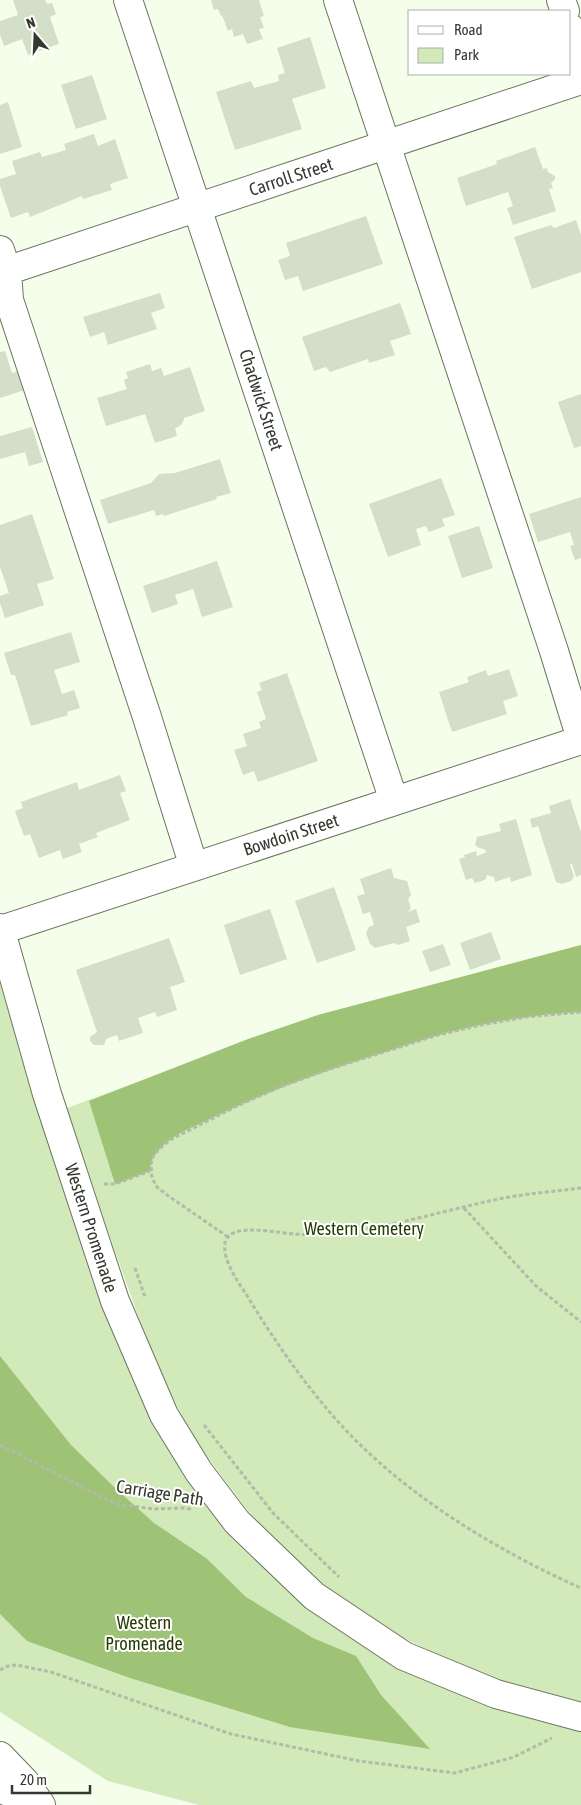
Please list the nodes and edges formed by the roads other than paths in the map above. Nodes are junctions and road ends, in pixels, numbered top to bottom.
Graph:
1 (128, 0) edge
2 (338, 0) edge
3 (571, 31) edge
4 (581, 65) edge
5 (581, 80) edge
6 (387, 146) junction
7 (197, 207) junction
8 (2, 265) edge
9 (581, 739) edge
10 (394, 801) junction
11 (194, 867) junction
12 (0, 929) edge
13 (581, 1718) edge
14 (0, 1756) edge
15 (0, 1788) edge
16 (32, 1805) edge
17 (41, 1805) edge

1 - 7 street, Chadwick Street
2 - 6 street
3 - 4 street
5 - 6 street, Carroll Street
6 - 7 street, Carroll Street
6 - 9 street
7 - 8 street, Carroll Street
7 - 10 street, Chadwick Street
8 - 11 street
9 - 10 street, Bowdoin Street
10 - 11 street, Bowdoin Street
11 - 12 street, Bowdoin Street
12 - 13 street, Western Promenade
14 - 17 street
15 - 16 street

